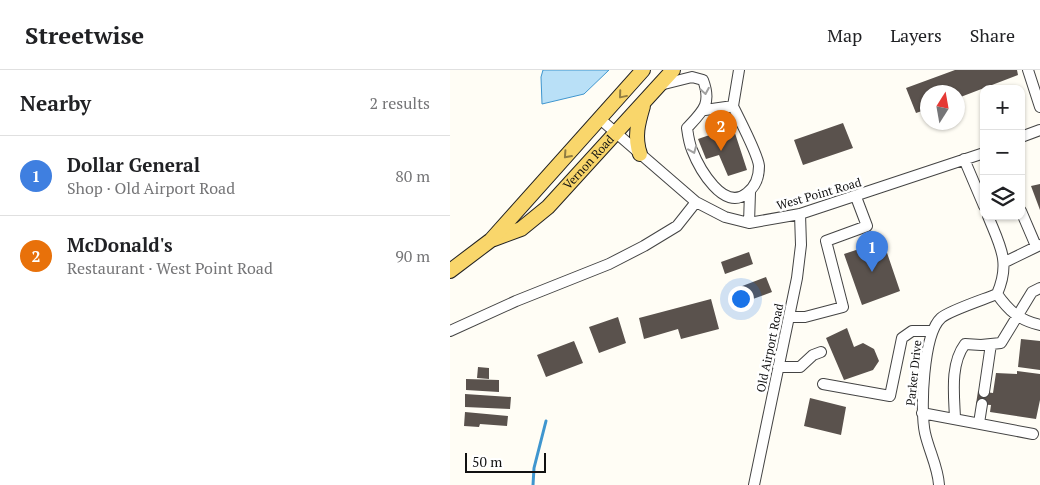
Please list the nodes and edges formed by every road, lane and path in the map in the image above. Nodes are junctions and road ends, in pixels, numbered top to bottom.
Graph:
1 (643, 70) edge
2 (673, 70) edge
3 (739, 70) edge
4 (1028, 70) edge
5 (660, 85) junction
6 (644, 103) junction
7 (733, 106) junction
8 (1040, 107) edge
9 (705, 110) junction
10 (600, 119) junction
11 (1040, 130) edge
12 (616, 134) junction
13 (1025, 136) edge
14 (640, 154) junction
15 (980, 154) edge
16 (964, 160) junction
17 (750, 192) junction
18 (980, 196) edge
19 (856, 197) junction
20 (696, 202) junction
21 (800, 214) junction
22 (1025, 219) edge
23 (989, 220) edge
24 (749, 223) junction
25 (491, 240) junction
26 (1038, 245) edge
27 (1005, 262) junction
28 (450, 271) edge
29 (1040, 288) edge
30 (997, 294) junction
31 (1016, 316) junction
32 (789, 317) junction
33 (1040, 325) edge
34 (450, 331) edge
35 (932, 332) junction
36 (991, 344) junction
37 (821, 352) dead end
38 (778, 367) junction
39 (823, 384) dead end
40 (984, 392) dead end
41 (982, 404) dead end
42 (922, 413) junction
43 (955, 418) junction
44 (979, 423) junction
45 (1033, 434) dead end
46 (754, 485) edge
47 (939, 485) edge

1 -> 10 main road, Vernon Road
2 - 5 main road, Vernon Road
3 - 7 street
4 - 8 street
5 - 6 main road, Vernon Road
5 -> 9 street
6 - 12 main road, Vernon Road
6 - 14 main road
7 - 9 street
7 - 17 street
9 -> 17 street
10 - 12 street, West Point Road
10 -> 25 main road, Vernon Road
11 - 13 street
12 - 14 street, West Point Road
12 - 25 main road, Vernon Road
14 - 20 street, West Point Road
15 - 16 street, West Point Road
16 - 18 street
16 - 19 street, West Point Road
17 - 24 street
19 - 21 street, West Point Road
19 - 32 street
20 - 24 street, West Point Road
20 - 34 street
21 - 24 street, West Point Road
21 - 32 street, Old Airport Road
22 - 26 street
23 - 27 street
25 - 28 main road, Vernon Road
26 - 27 street
27 - 30 street
29 - 31 street
30 - 31 street
30 - 35 street, Parker Drive
31 - 33 street
31 - 36 street
32 - 38 street, Old Airport Road
35 - 39 street
35 - 42 street, Parker Drive
36 - 40 street
36 - 43 street
37 - 38 street
38 - 46 street, Old Airport Road
41 - 44 street
42 - 43 street
42 - 47 street, Parker Drive
43 - 44 street
44 - 45 street

